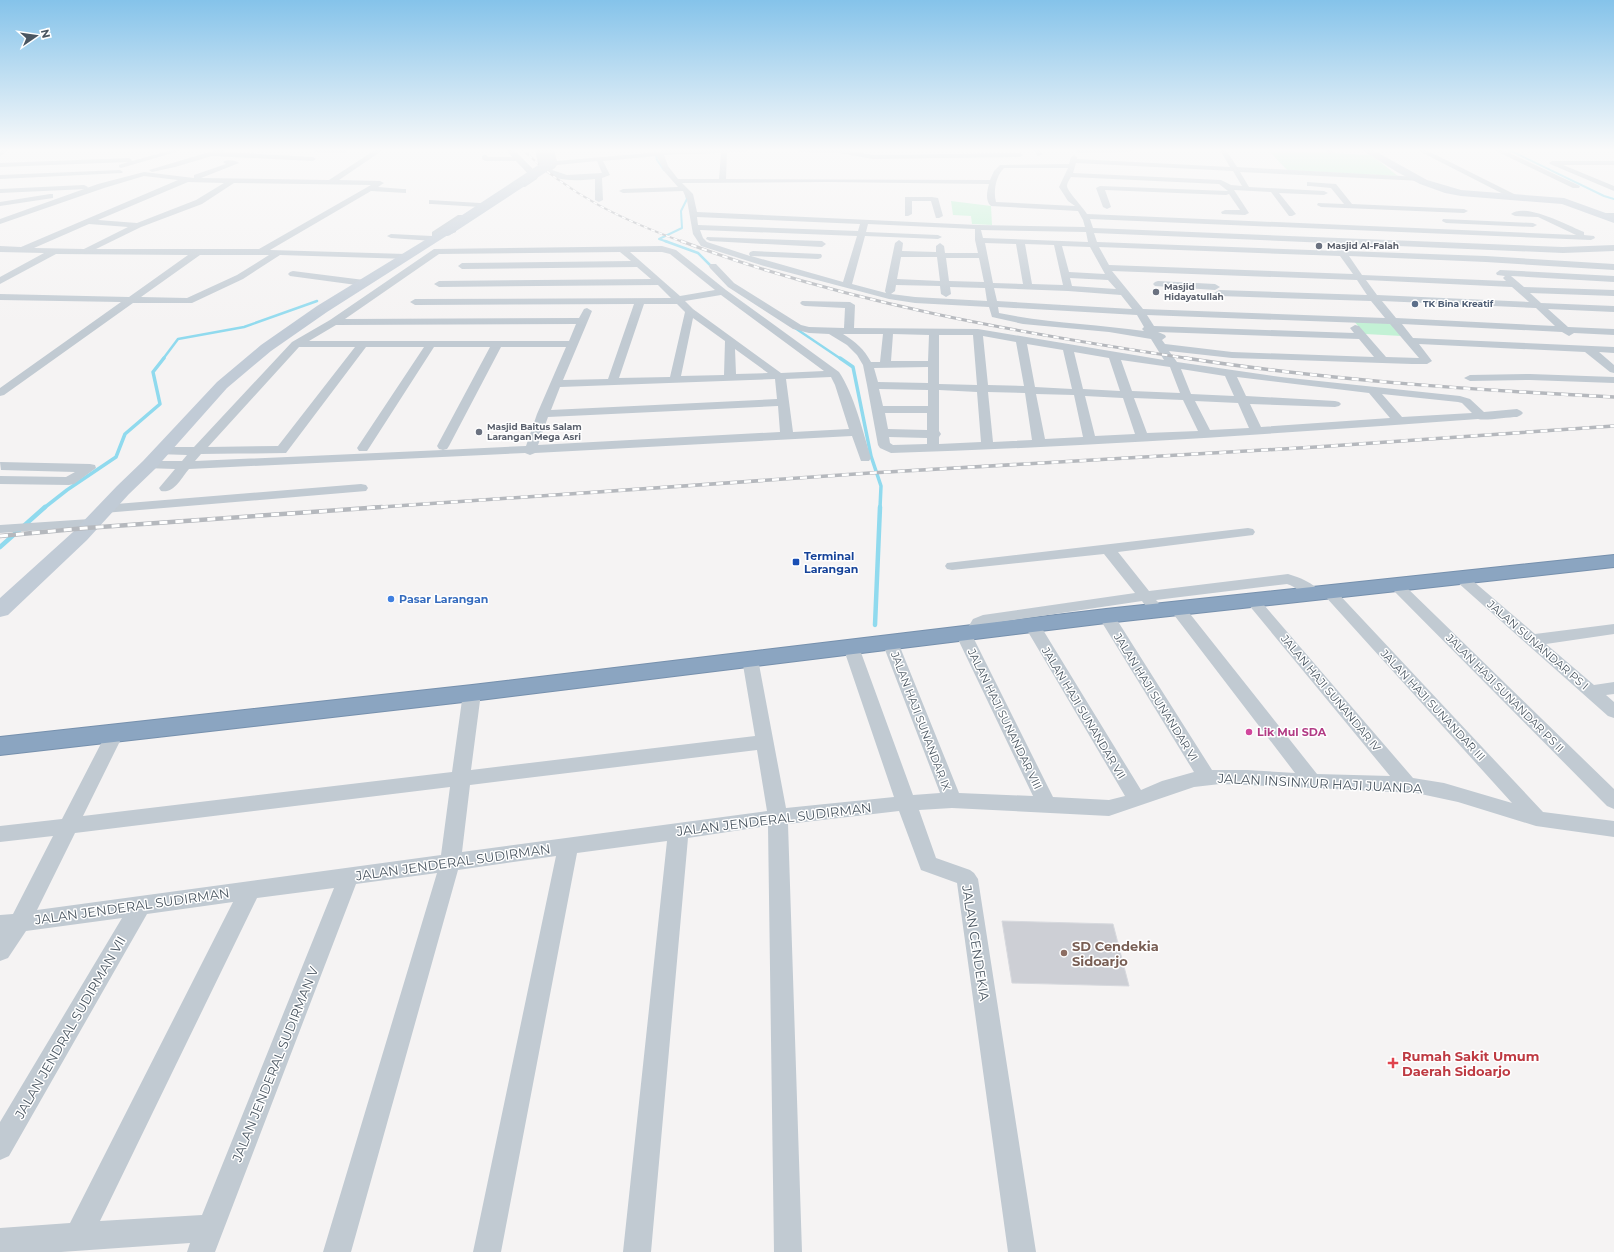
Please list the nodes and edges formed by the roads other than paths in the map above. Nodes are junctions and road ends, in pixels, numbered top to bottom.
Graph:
1 (38, 208) edge
2 (118, 208) edge
3 (182, 208) edge
4 (338, 208) edge
5 (477, 208) edge
6 (484, 208) edge
7 (695, 208) edge
8 (702, 208) edge
9 (908, 208) edge
10 (936, 208) edge
11 (1039, 208) edge
12 (1078, 208) edge
13 (1240, 208) edge
14 (1290, 208) edge
15 (1324, 208) edge
16 (1378, 208) edge
17 (1388, 208) edge
18 (1584, 208) edge
19 (481, 209) junction
20 (1214, 212) dead end
21 (1470, 212) dead end
22 (776, 213) junction
23 (1083, 213) junction
24 (1245, 213) junction
25 (908, 214) dead end
26 (1278, 214) dead end
27 (1602, 215) junction
28 (1614, 215) edge
29 (1331, 216) dead end
30 (867, 217) junction
31 (938, 218) junction
32 (1614, 220) edge
33 (88, 221) junction
34 (1435, 221) dead end
35 (0, 222) edge
36 (138, 224) junction
37 (1263, 224) junction
38 (1526, 225) junction
39 (1562, 226) junction
40 (696, 227) junction
41 (978, 227) junction
42 (773, 230) junction
43 (1398, 230) junction
44 (1090, 231) junction
45 (1104, 231) junction
46 (296, 232) junction
47 (826, 232) junction
48 (312, 233) dead end
49 (862, 234) junction
50 (390, 236) dead end
51 (900, 236) junction
52 (1543, 236) junction
53 (938, 237) junction
54 (1260, 237) junction
55 (1272, 238) junction
56 (1591, 238) junction
57 (439, 239) junction
58 (698, 239) junction
59 (979, 240) junction
60 (1020, 241) junction
61 (1335, 241) junction
62 (770, 242) junction
63 (1057, 242) junction
64 (822, 244) junction
65 (1093, 244) junction
66 (1111, 244) junction
67 (1414, 244) junction
68 (295, 245) dead end
69 (1154, 246) junction
70 (1192, 247) junction
71 (1476, 247) junction
72 (0, 249) edge
73 (622, 249) junction
74 (1228, 249) junction
75 (1614, 249) edge
76 (21, 250) junction
77 (481, 250) junction
78 (1266, 250) junction
79 (54, 251) junction
80 (199, 251) junction
81 (1302, 251) junction
82 (1564, 251) junction
83 (86, 252) junction
84 (262, 252) junction
85 (281, 252) junction
86 (736, 253) junction
87 (411, 254) junction
88 (768, 254) junction
89 (898, 254) junction
90 (1344, 254) junction
91 (341, 255) junction
92 (942, 255) junction
93 (984, 256) junction
94 (1486, 259) junction
95 (331, 262) dead end
96 (638, 264) junction
97 (767, 264) junction
98 (1581, 265) junction
99 (713, 266) dead end
100 (814, 266) junction
101 (1352, 266) junction
102 (1367, 267) dead end
103 (1614, 267) edge
104 (1127, 268) junction
105 (1390, 268) dead end
106 (1165, 269) junction
107 (456, 270) junction
108 (1203, 271) junction
109 (1109, 272) junction
110 (1241, 272) junction
111 (1488, 273) dead end
112 (294, 274) dead end
113 (1279, 274) junction
114 (1503, 274) junction
115 (1064, 275) junction
116 (1322, 276) junction
117 (1359, 277) junction
118 (1614, 279) edge
119 (1401, 280) junction
120 (0, 281) edge
121 (660, 282) junction
122 (893, 282) junction
123 (364, 283) junction
124 (945, 284) junction
125 (1158, 284) dead end
126 (847, 286) junction
127 (989, 286) junction
128 (1028, 286) junction
129 (1519, 287) junction
130 (433, 288) junction
131 (1068, 288) junction
132 (1251, 288) junction
133 (1217, 290) junction
134 (723, 292) junction
135 (1122, 292) junction
136 (1306, 293) junction
137 (1614, 294) edge
138 (889, 296) junction
139 (1372, 296) junction
140 (0, 297) edge
141 (131, 299) junction
142 (679, 300) junction
143 (591, 301) junction
144 (640, 301) junction
145 (947, 301) junction
146 (805, 303) dead end
147 (989, 303) junction
148 (1537, 303) junction
149 (409, 307) junction
150 (1614, 309) edge
151 (1144, 310) junction
152 (690, 311) junction
153 (1229, 312) junction
154 (1345, 318) junction
155 (1392, 319) junction
156 (582, 321) junction
157 (334, 322) junction
158 (392, 322) junction
159 (1565, 328) junction
160 (1614, 329) edge
161 (832, 331) junction
162 (849, 331) junction
163 (934, 331) junction
164 (888, 332) junction
165 (978, 332) junction
166 (1614, 332) edge
167 (1362, 336) junction
168 (1158, 337) junction
169 (1021, 339) junction
170 (730, 340) junction
171 (296, 344) junction
172 (363, 344) junction
173 (431, 344) junction
174 (497, 344) junction
175 (574, 344) junction
176 (1414, 345) junction
177 (1495, 345) junction
178 (1068, 348) junction
179 (1614, 350) edge
180 (1591, 352) junction
181 (1505, 353) junction
182 (1614, 355) edge
183 (1114, 356) junction
184 (1383, 360) junction
185 (1170, 363) junction
186 (868, 364) junction
187 (933, 364) junction
188 (885, 365) junction
189 (1614, 370) edge
190 (1229, 373) junction
191 (835, 374) junction
192 (730, 377) junction
193 (780, 377) junction
194 (1470, 378) dead end
195 (675, 379) junction
196 (1282, 380) junction
197 (1614, 380) edge
198 (612, 382) junction
199 (556, 384) junction
200 (873, 385) junction
201 (1323, 385) junction
202 (933, 387) junction
203 (982, 388) junction
204 (1372, 389) junction
205 (1029, 390) junction
206 (1078, 392) junction
207 (0, 393) edge
208 (1418, 394) junction
209 (1127, 395) junction
210 (1184, 397) junction
211 (1241, 400) junction
212 (782, 402) junction
213 (1294, 403) junction
214 (1335, 404) junction
215 (878, 409) junction
216 (933, 410) junction
217 (1517, 413) dead end
218 (543, 414) junction
219 (1483, 417) junction
220 (1440, 419) junction
221 (1399, 422) junction
222 (1350, 425) junction
223 (1308, 428) junction
224 (1257, 431) junction
225 (857, 432) junction
226 (883, 433) junction
227 (935, 434) junction
228 (1203, 434) junction
229 (787, 436) junction
230 (1142, 437) junction
231 (1090, 440) junction
232 (1039, 442) junction
233 (443, 446) junction
234 (987, 446) junction
235 (531, 447) junction
236 (933, 447) junction
237 (363, 448) junction
238 (282, 450) junction
239 (161, 451) junction
240 (196, 452) junction
241 (309, 454) junction
242 (865, 458) dead end
243 (149, 465) junction
244 (184, 465) junction
245 (1, 466) dead end
246 (0, 480) edge
247 (166, 488) dead end
248 (361, 488) dead end
249 (104, 509) junction
250 (90, 523) junction
251 (3, 529) edge
252 (1248, 532) dead end
253 (1105, 550) junction
254 (1614, 561) edge
255 (952, 566) dead end
256 (1461, 578) junction
257 (1396, 585) junction
258 (1321, 593) junction
259 (1253, 601) junction
260 (1153, 605) junction
261 (0, 610) edge
262 (1106, 616) junction
263 (1032, 625) junction
264 (1614, 629) edge
265 (968, 633) junction
266 (1533, 640) junction
267 (890, 642) junction
268 (852, 647) junction
269 (750, 659) junction
270 (1614, 688) edge
271 (1591, 692) junction
272 (472, 693) junction
273 (1614, 712) edge
274 (115, 733) junction
275 (765, 742) junction
276 (0, 746) edge
277 (1207, 778) junction
278 (460, 779) junction
279 (1312, 782) junction
280 (1408, 785) junction
281 (1137, 799) junction
282 (952, 800) junction
283 (1614, 801) edge
284 (912, 802) junction
285 (1047, 805) junction
286 (778, 817) junction
287 (1537, 818) junction
288 (68, 826) junction
289 (1614, 829) edge
290 (678, 832) junction
291 (0, 834) edge
292 (568, 847) junction
293 (450, 863) junction
294 (349, 876) junction
295 (250, 890) junction
296 (140, 906) junction
297 (10, 923) edge
298 (0, 951) edge
299 (0, 1147) edge
300 (78, 1237) junction
301 (205, 1240) edge
302 (0, 1242) edge
303 (337, 1252) edge
304 (487, 1252) edge
305 (637, 1252) edge
306 (788, 1252) edge
307 (1022, 1252) edge

1 - 35 street
2 - 33 street
3 - 36 street
4 - 46 street
5 - 19 street
6 - 57 main road, bridge
7 - 40 street
8 - 22 street
9 - 25 street
10 - 31 street
11 - 23 street
12 - 23 street
13 - 24 street
14 - 26 street
15 - 29 street
16 - 43 street
17 - 21 street
18 - 27 main road
19 - 57 street
19 - 57 street
20 - 24 street
22 - 30 street
22 - 42 street
23 - 37 street
23 - 44 street
24 - 37 street
27 - 28 street
27 - 32 main road
30 - 31 street
30 - 49 street
31 - 41 street
31 - 53 street
33 - 36 street
33 - 76 street
34 - 38 street
36 - 83 street
37 - 43 street
37 - 55 street
38 - 39 street
38 - 39 street
38 - 52 street
39 - 56 street
40 - 42 street
40 - 58 street
41 - 44 street
41 - 59 street
42 - 47 street
42 - 62 street
43 - 52 street
43 - 67 street
44 - 45 street
44 - 65 street
45 - 54 street
45 - 66 street
46 - 48 street
46 - 84 street
47 - 49 street
47 - 64 street
49 - 51 street
49 - 126 street
50 - 57 street
51 - 53 street
51 - 89 street
52 - 56 street
52 - 82 street
53 - 92 street
54 - 55 street
54 - 78 street
55 - 61 street
56 - 75 street
57 - 77 street
57 - 87 main road
57 - 157 street
58 - 62 street
58 - 86 street
59 - 60 street
59 - 93 street
60 - 63 street
60 - 128 street
61 - 67 street
61 - 90 street
62 - 64 street
62 - 88 street
63 - 65 street
63 - 115 street
64 - 100 street
65 - 66 street
65 - 109 street
66 - 69 street
66 - 104 street
67 - 71 street
68 - 85 street
69 - 70 street
69 - 106 street
70 - 74 street
70 - 108 street
71 - 82 street
71 - 94 street
72 - 76 street
73 - 77 street
73 - 96 street
73 - 134 street
74 - 78 street
74 - 110 street
75 - 82 street
76 - 79 street
77 - 107 street
78 - 81 street
78 - 113 street
79 - 83 street
79 - 120 street
80 - 83 street
80 - 84 street
80 - 141 street
81 - 90 street
81 - 116 street
82 - 98 street
84 - 85 street
85 - 91 street
85 - 141 street
86 - 88 street
86 - 97 street
87 - 91 street
87 - 123 main road
88 - 97 street
88 - 100 street
89 - 92 street
89 - 122 street
90 - 94 street
90 - 101 street
91 - 95 street
92 - 93 street
92 - 124 street
93 - 127 street
94 - 98 street
94 - 114 street
96 - 107 street
96 - 121 street
97 - 100 street
98 - 103 street
99 - 161 street
100 - 126 street
101 - 102 street
101 - 117 street
104 - 106 street
104 - 109 street
105 - 119 street
106 - 108 street
107 - 130 street
108 - 110 street
109 - 115 street
109 - 135 street
110 - 113 street
110 - 132 street
111 - 114 street
112 - 123 street
113 - 116 street
114 - 118 street
114 - 129 street
115 - 131 street
116 - 117 street
117 - 119 street
117 - 139 street
119 - 129 street
121 - 130 street
121 - 142 street
122 - 124 street
122 - 138 street
123 - 239 main road
124 - 127 street
124 - 145 street
125 - 133 street
126 - 138 street
127 - 128 street
127 - 147 street
128 - 131 street
129 - 137 street
129 - 148 street
130 - 149 street
131 - 135 street
132 - 133 street
132 - 136 street
133 - 136 street
133 - 153 street
134 - 142 street
134 - 191 street
135 - 151 street
136 - 139 street
138 - 145 street
139 - 148 street
139 - 155 street
140 - 141 street
141 - 207 street
142 - 144 street
142 - 152 street
143 - 144 street
143 - 149 street
143 - 156 street
144 - 198 street
145 - 147 street
146 - 162 street
147 - 151 street
147 - 168 street
148 - 150 street
148 - 159 street
149 - 158 street
151 - 153 street
151 - 168 street
152 - 170 street
152 - 195 street
153 - 154 street
154 - 155 street
154 - 167 street
155 - 159 street
155 - 176 street
156 - 158 street
156 - 175 street
157 - 158 street
157 - 171 street
159 - 160 street
159 - 166 street
159 - 180 street
161 - 162 street
161 - 186 street
162 - 164 street
163 - 164 street
163 - 165 street
163 - 187 street
164 - 188 street
165 - 169 street
165 - 203 street
167 - 168 street
167 - 184 street
168 - 184 street
168 - 185 street
169 - 178 street
169 - 205 street
170 - 192 street
170 - 193 street
171 - 172 street
171 - 240 street
172 - 173 street
172 - 238 street
173 - 174 street
173 - 237 street
174 - 175 street
174 - 233 street
175 - 199 street
176 - 177 street
176 - 181 street
176 - 184 street
177 - 180 street
177 - 181 street
178 - 183 street
178 - 206 street
179 - 180 street
180 - 181 street
180 - 182 street
180 - 189 street
183 - 185 street
183 - 209 street
185 - 190 street
185 - 210 street
186 - 188 street
186 - 200 street
187 - 188 street
187 - 202 street
190 - 196 street
190 - 211 street
191 - 193 street
191 - 225 street
192 - 193 street
192 - 195 street
193 - 212 street
194 - 197 street
195 - 198 street
196 - 201 street
196 - 213 street
198 - 199 street
199 - 218 street
200 - 202 street
200 - 215 street
201 - 204 street
201 - 214 street
202 - 203 street
202 - 216 street
203 - 205 street
203 - 234 street
204 - 208 street
204 - 221 street
205 - 206 street
205 - 232 street
206 - 209 street
206 - 231 street
208 - 219 street
208 - 220 street
209 - 210 street
209 - 230 street
210 - 211 street
210 - 228 street
211 - 213 street
211 - 224 street
212 - 218 street
212 - 229 street
213 - 214 street
213 - 223 street
214 - 222 street
215 - 216 street
215 - 226 street
216 - 227 street
217 - 219 street
218 - 235 street
219 - 220 street
220 - 221 street
221 - 222 street
222 - 223 street
223 - 224 street
224 - 228 street
225 - 229 street
225 - 242 street
226 - 227 street
226 - 236 street
227 - 236 street
228 - 230 street
229 - 235 street
230 - 231 street
231 - 232 street
232 - 234 street
233 - 235 street
233 - 237 street
234 - 236 street
235 - 241 street
237 - 241 street
238 - 240 street
238 - 241 street
239 - 240 street
239 - 243 main road
240 - 244 street
241 - 244 street
243 - 244 street
243 - 249 main road
244 - 247 street
245 - 246 street
248 - 249 street
249 - 250 main road
250 - 251 street
250 - 261 main road
252 - 253 street
253 - 255 street
253 - 260 street
254 - 256 highway
256 - 257 highway
256 - 266 street, JALAN SUNANDAR PS I
257 - 258 highway
257 - 283 street, JALAN HAJI SUNANDAR PS II
258 - 259 highway
258 - 260 street, JALAN HAJI SUNANDAR III
258 - 287 street, JALAN HAJI SUNANDAR III
259 - 260 highway
259 - 280 street, JALAN HAJI SUNANDAR IV
260 - 262 highway
260 - 265 street, JALAN HAJI SUNANDAR III
260 - 279 street
262 - 263 highway
262 - 277 street, JALAN HAJI SUNANDAR VI
263 - 265 highway
263 - 281 street, JALAN HAJI SUNANDAR VII
264 - 266 street
265 - 267 highway
265 - 285 street, JALAN HAJI SUNANDAR VIII
266 - 271 street, JALAN SUNANDAR PS I
267 - 268 highway
267 - 282 street, JALAN HAJI SUNANDAR IX
268 - 269 highway
268 - 284 street, JALAN CENDEKIA
269 - 272 highway
269 - 275 street
270 - 271 street
271 - 273 street, JALAN SUNANDAR PS I
272 - 274 highway
272 - 278 street
274 - 276 highway
274 - 288 street
275 - 278 street
275 - 286 street
277 - 279 street, JALAN INSINYUR HAJI JUANDA
277 - 281 street, JALAN INSINYUR HAJI JUANDA
278 - 288 street
278 - 293 street
279 - 280 street, JALAN INSINYUR HAJI JUANDA
280 - 287 street, JALAN INSINYUR HAJI JUANDA
281 - 285 street, JALAN INSINYUR HAJI JUANDA
282 - 284 street, JALAN INSINYUR HAJI JUANDA
282 - 285 street, JALAN INSINYUR HAJI JUANDA
284 - 286 street, JALAN JENDERAL SUDIRMAN
284 - 307 street, JALAN CENDEKIA
286 - 290 street, JALAN JENDERAL SUDIRMAN
286 - 306 street
287 - 289 street, JALAN INSINYUR HAJI JUANDA
288 - 291 street
288 - 297 street
290 - 292 street, JALAN JENDERAL SUDIRMAN
290 - 305 street
292 - 293 street, JALAN JENDERAL SUDIRMAN
292 - 304 street
293 - 294 street, JALAN JENDERAL SUDIRMAN
293 - 303 street
294 - 295 street, JALAN JENDERAL SUDIRMAN
294 - 301 street, JALAN JENDERAL SUDIRMAN V
295 - 296 street, JALAN JENDERAL SUDIRMAN
295 - 300 street
296 - 297 street, JALAN JENDERAL SUDIRMAN
296 - 299 street, JALAN JENDRAL SUDIRMAN VII
297 - 298 street
300 - 301 street
300 - 302 street

